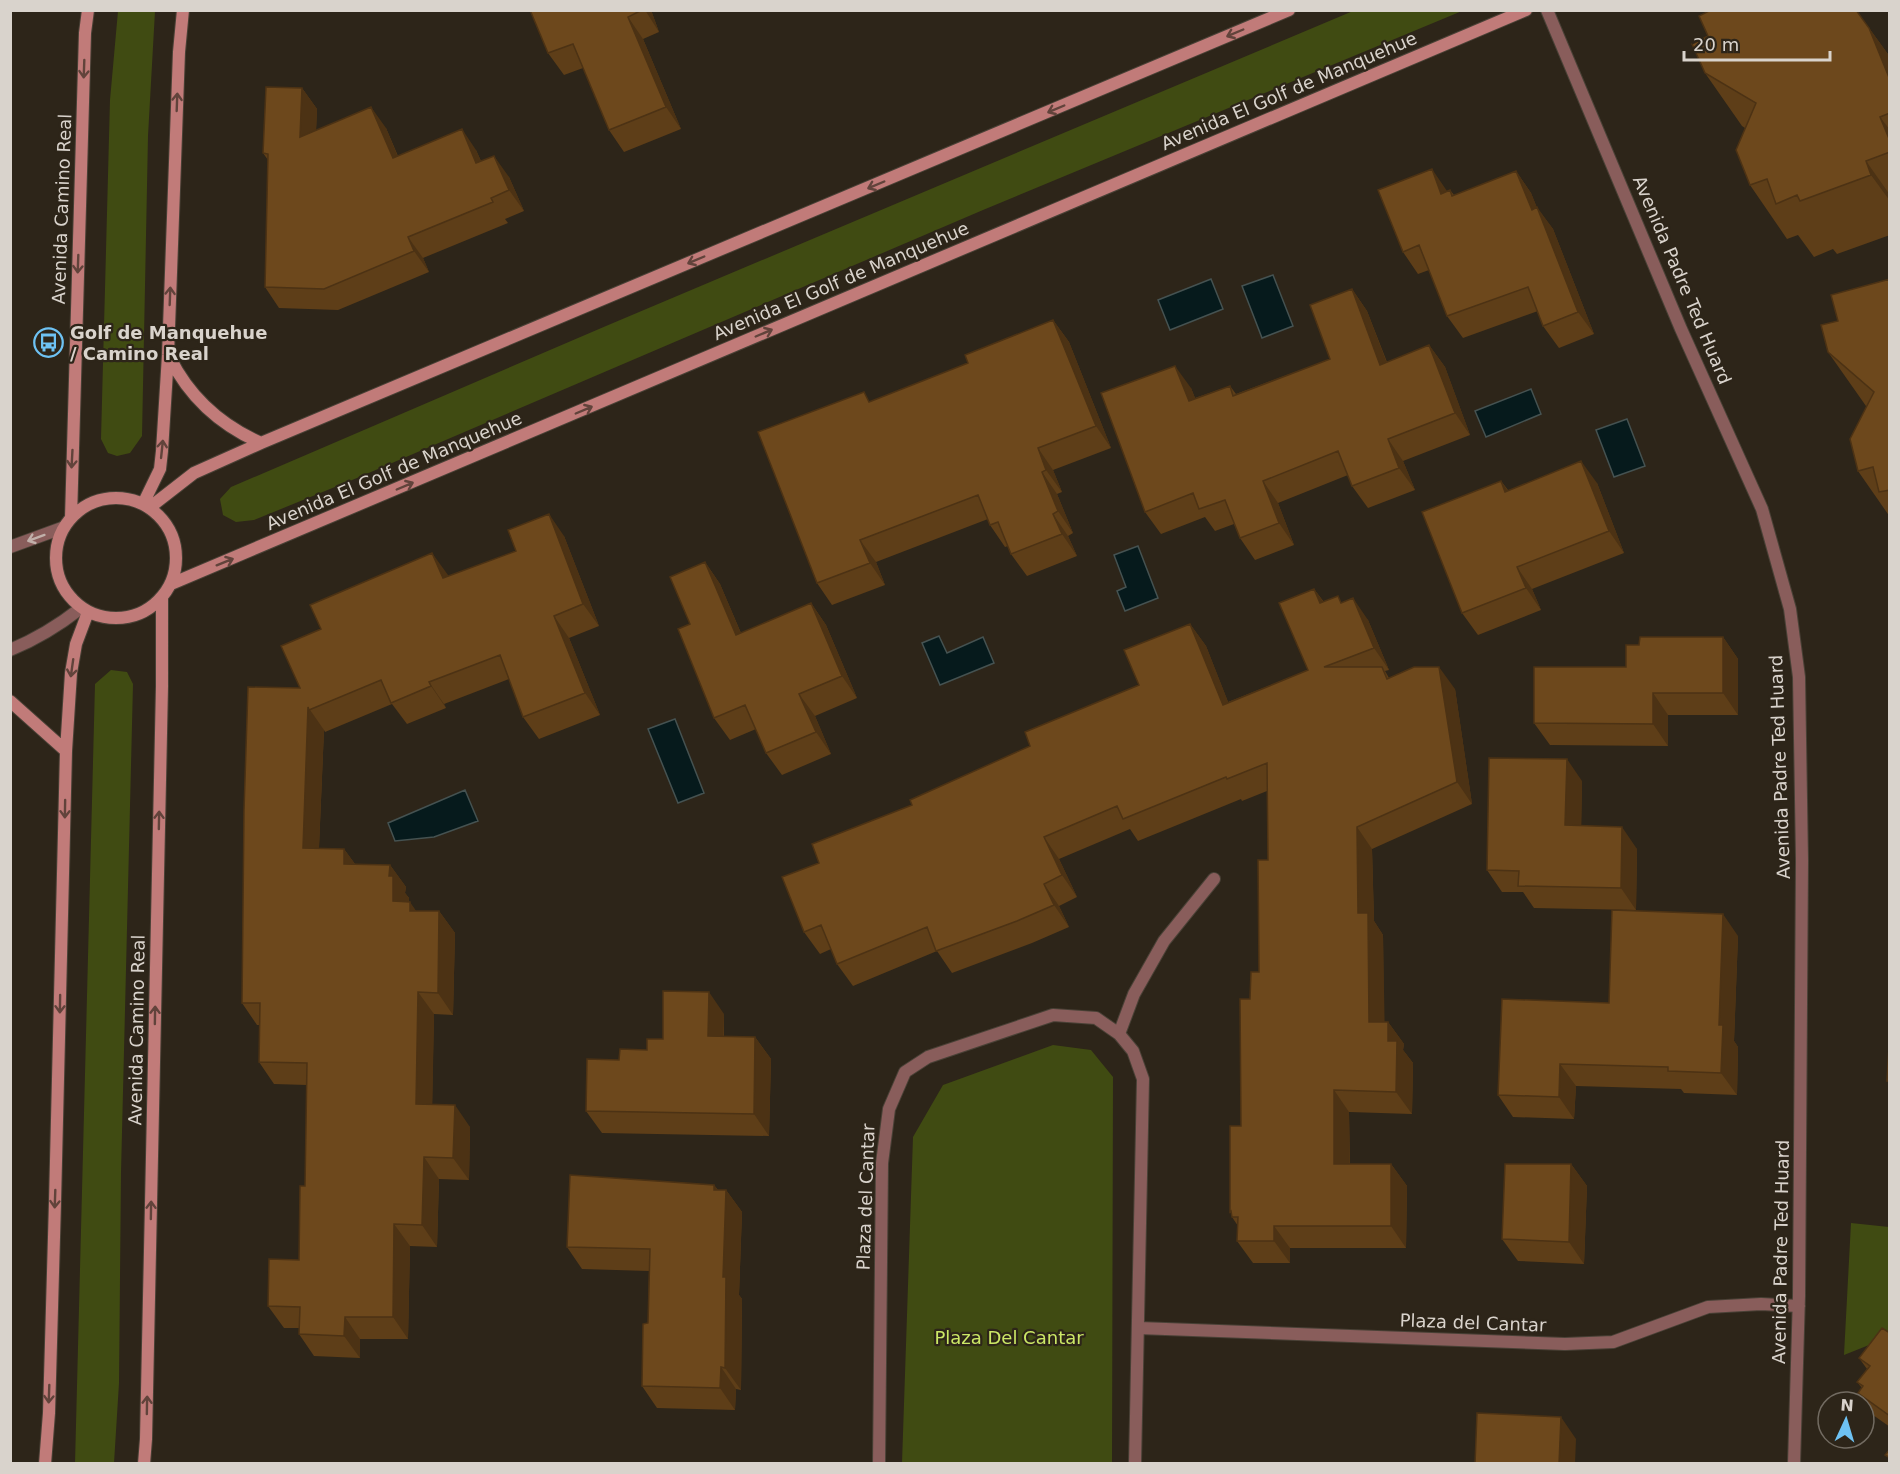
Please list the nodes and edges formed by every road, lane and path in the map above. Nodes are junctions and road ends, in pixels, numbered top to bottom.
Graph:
1 (88, 10) edge
2 (183, 10) edge
3 (1289, 10) edge
4 (1526, 10) edge
5 (1547, 10) edge
6 (168, 355) junction
7 (261, 442) junction
8 (146, 506) junction
9 (70, 518) junction
10 (62, 528) junction
11 (10, 547) edge
12 (171, 584) junction
13 (162, 597) junction
14 (84, 610) junction
15 (10, 650) edge
16 (10, 701) edge
17 (66, 751) junction
18 (1214, 879) dead end
19 (1119, 1034) junction
20 (1799, 1306) junction
21 (1139, 1328) junction
22 (45, 1464) edge
23 (144, 1464) edge
24 (879, 1464) edge
25 (1136, 1464) edge
26 (1794, 1464) edge

1 -> 9 main road, Avenida Camino Real
6 -> 2 main road
3 -> 7 main road
12 -> 4 main road, Avenida El Golf de Manquehue
5 - 20 street, Avenida Padre Ted Huard
6 - 7 main road
8 -> 6 main road
7 - 8 main road
8 - 9 main road
8 - 12 main road
9 - 10 main road
10 -> 11 street
10 - 14 main road
12 - 13 main road
13 - 14 main road
23 -> 13 main road, Avenida Camino Real
14 - 15 street
14 -> 17 main road
16 - 17 main road
17 -> 22 main road
18 - 19 street
19 - 21 street, Plaza del Cantar
19 - 24 street, Plaza del Cantar
20 - 21 street, Plaza del Cantar
20 - 26 street, Avenida Padre Ted Huard
21 - 25 street, Plaza del Cantar

